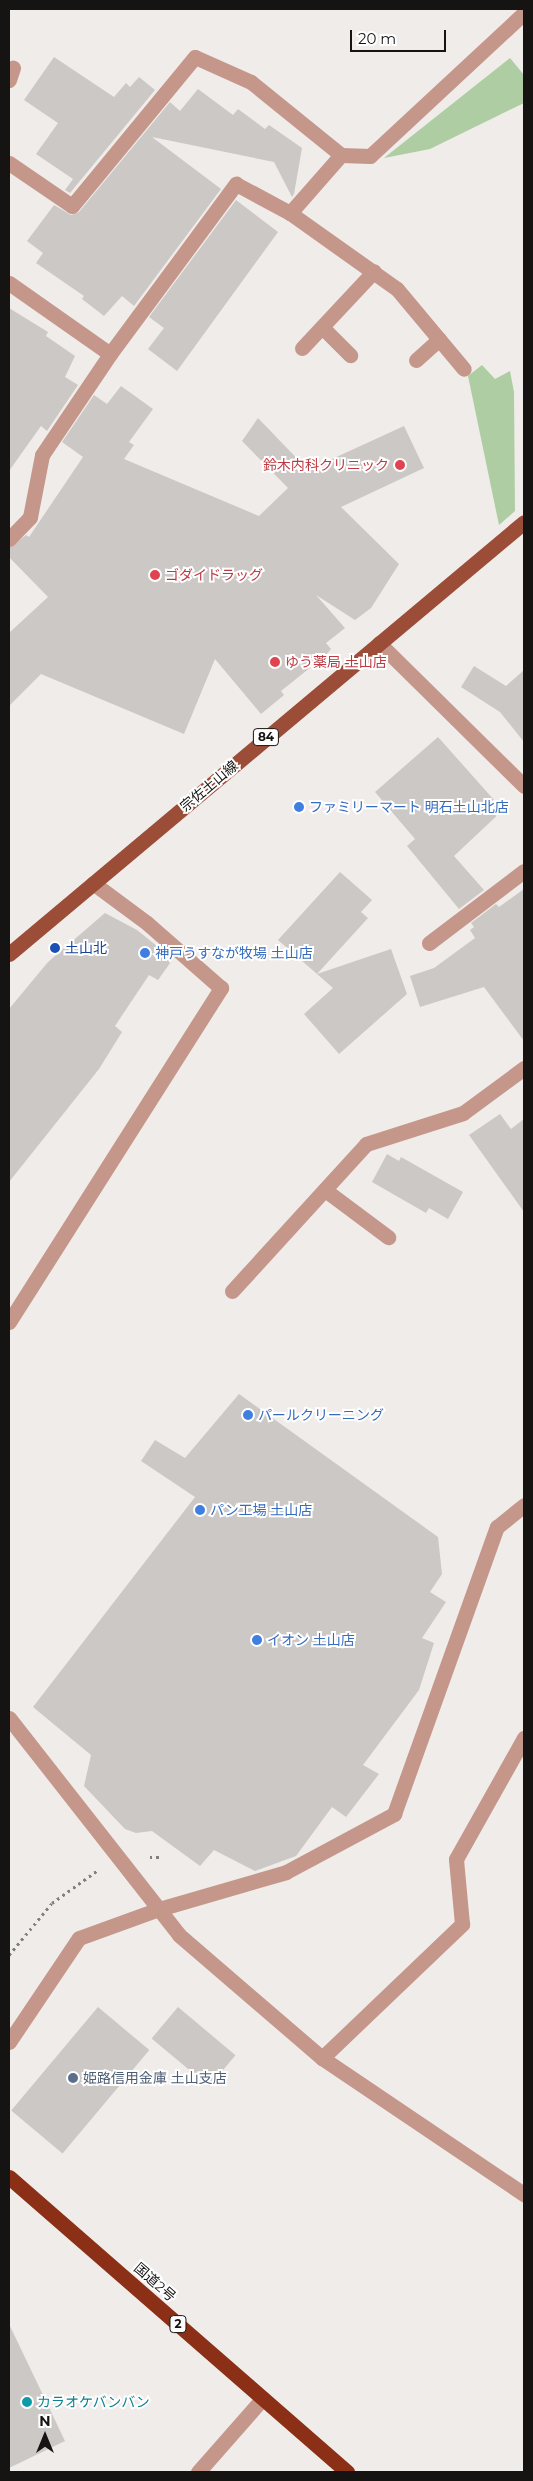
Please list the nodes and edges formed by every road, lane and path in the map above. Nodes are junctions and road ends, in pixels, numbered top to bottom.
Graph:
1 (524, 13) edge
2 (341, 156) junction
3 (9, 163) edge
4 (290, 213) junction
5 (374, 271) junction
6 (9, 283) edge
7 (322, 327) junction
8 (439, 339) junction
9 (302, 348) dead end
10 (110, 354) junction
11 (350, 355) dead end
12 (416, 360) dead end
13 (464, 369) dead end
14 (524, 522) edge
15 (9, 539) edge
16 (379, 643) junction
17 (523, 780) edge
18 (524, 871) edge
19 (93, 883) junction
20 (429, 943) dead end
21 (9, 954) edge
22 (524, 1068) edge
23 (325, 1190) junction
24 (388, 1237) dead end
25 (232, 1290) dead end
26 (9, 1322) edge
27 (524, 1505) edge
28 (9, 1718) edge
29 (524, 1738) edge
30 (117, 1856) junction
31 (160, 1857) dead end
32 (159, 1909) junction
33 (9, 1955) edge
34 (9, 2042) edge
35 (322, 2058) junction
36 (9, 2177) edge
37 (524, 2194) edge
38 (263, 2398) junction
39 (198, 2472) edge
40 (347, 2472) edge

1 - 2 street
2 - 3 street
2 - 4 street
4 - 5 street
4 - 10 street
5 - 7 street
5 - 8 street
6 - 10 street
7 - 9 street
7 - 11 street
8 - 12 street
8 - 13 street
10 - 15 street
14 - 16 main road, 宗佐土山線 / 84
16 - 17 street
16 - 19 main road, 宗佐土山線 / 84
18 - 20 street
19 - 21 main road, 宗佐土山線 / 84
19 - 26 street
22 - 23 street
23 - 24 street
23 - 25 street
27 - 32 street
28 - 30 street
29 - 35 street
30 - 31 path
30 - 32 street
30 - 33 path
32 - 34 street
32 - 35 street
35 - 37 street
36 - 38 highway, 国道2号 / 2
38 - 39 street
38 - 40 highway, 国道2号 / 2

